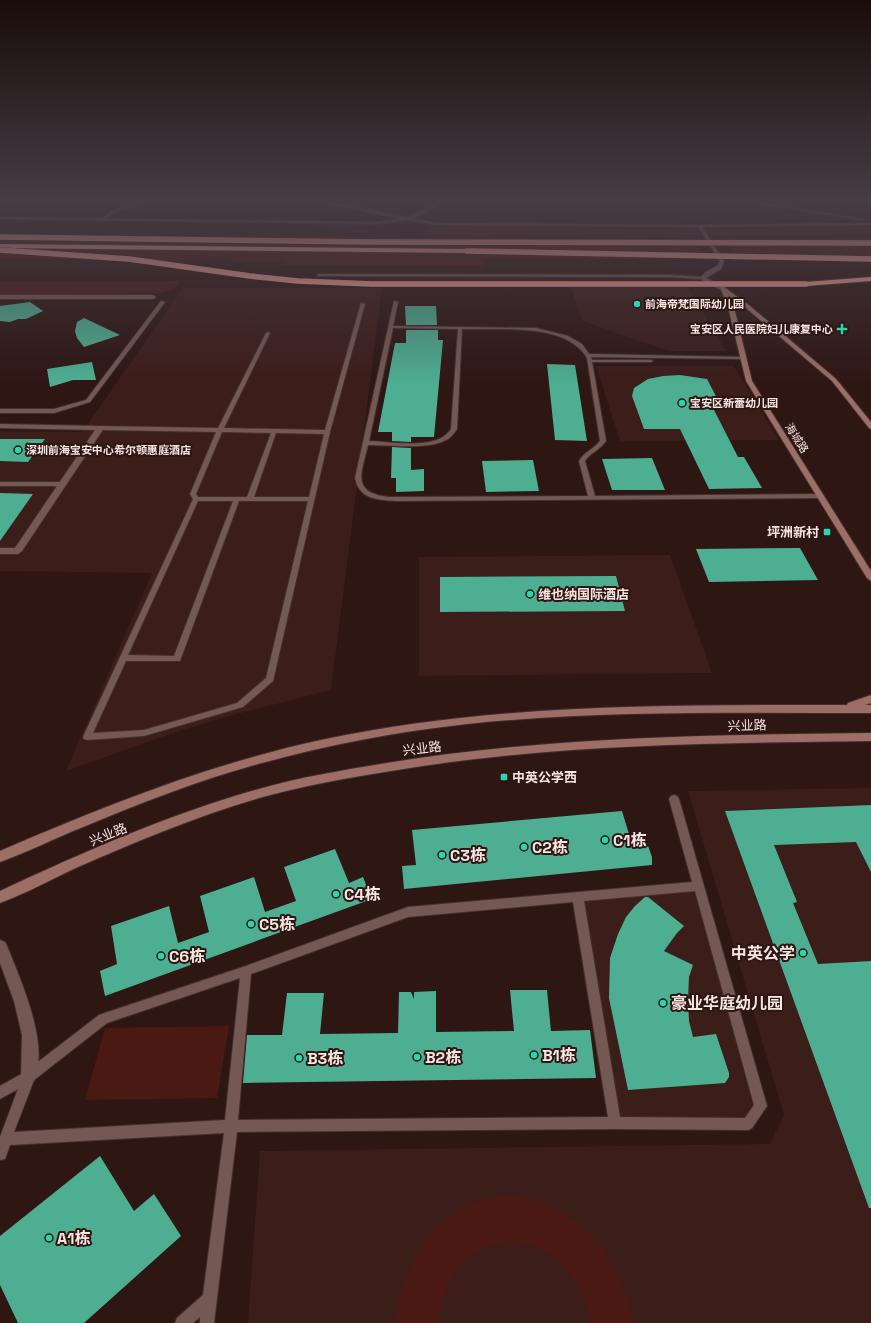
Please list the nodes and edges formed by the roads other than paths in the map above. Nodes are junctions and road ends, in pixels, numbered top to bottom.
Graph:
1 (134, 260) edge
2 (722, 260) edge
3 (858, 260) edge
4 (871, 260) edge
5 (318, 275) dead end
6 (703, 278) junction
7 (871, 279) edge
8 (806, 284) junction
9 (866, 287) dead end
10 (722, 288) junction
11 (0, 297) edge
12 (153, 297) dead end
13 (162, 302) dead end
14 (396, 302) dead end
15 (363, 304) dead end
16 (391, 327) junction
17 (460, 328) junction
18 (268, 333) dead end
19 (588, 355) junction
20 (690, 358) junction
21 (743, 358) junction
22 (590, 361) junction
23 (0, 411) edge
24 (0, 426) edge
25 (871, 427) edge
26 (100, 428) junction
27 (220, 430) junction
28 (274, 431) junction
29 (327, 432) junction
30 (365, 443) junction
31 (0, 484) edge
32 (62, 484) junction
33 (820, 496) junction
34 (592, 497) junction
35 (196, 499) junction
36 (237, 499) junction
37 (250, 499) junction
38 (311, 499) junction
39 (0, 551) edge
40 (871, 578) edge
41 (124, 658) junction
42 (871, 699) edge
43 (831, 709) junction
44 (871, 709) edge
45 (871, 737) edge
46 (674, 799) dead end
47 (0, 857) edge
48 (698, 886) junction
49 (0, 897) edge
50 (578, 898) junction
51 (0, 946) edge
52 (246, 971) junction
53 (29, 1076) junction
54 (0, 1093) edge
55 (615, 1123) junction
56 (231, 1126) junction
57 (6, 1139) junction
58 (0, 1154) edge
59 (210, 1299) junction
60 (182, 1323) edge
61 (207, 1323) edge

1 - 8 highway, bridge
2 - 6 street
3 - 4 highway, bridge
5 - 6 lane
6 - 10 street
7 - 8 highway
8 - 9 highway
10 - 21 main road, 海城路
10 - 25 main road
11 - 12 street
13 - 23 lane
14 - 16 lane
15 - 29 lane
16 - 17 lane
16 - 30 lane
17 - 19 lane
17 - 30 lane
18 - 27 lane
19 - 20 lane
19 - 22 lane
20 - 21 lane
20 - 22 lane
21 - 33 main road, 海城路
22 - 34 lane
24 - 26 street
26 - 27 lane
26 - 32 street
27 - 28 lane
27 - 35 lane
28 - 29 lane
28 - 37 lane
29 - 38 lane
30 - 34 lane
31 - 32 lane
32 - 39 street
33 - 34 lane
33 - 40 main road, 海城路
35 - 36 lane
35 - 41 lane
36 - 37 lane
36 - 41 lane
37 - 38 lane
38 - 41 lane
42 - 43 main road
43 - 44 main road, 兴业路
43 - 47 main road, 兴业路
45 - 49 main road, 兴业路
46 - 48 lane
48 - 50 lane
48 - 55 lane
50 - 52 lane
50 - 55 lane
51 - 53 street
52 - 53 lane
52 - 56 lane
53 - 54 lane
53 - 57 lane
55 - 56 lane
56 - 57 lane
56 - 59 lane
57 - 58 lane
59 - 60 lane
59 - 61 lane

